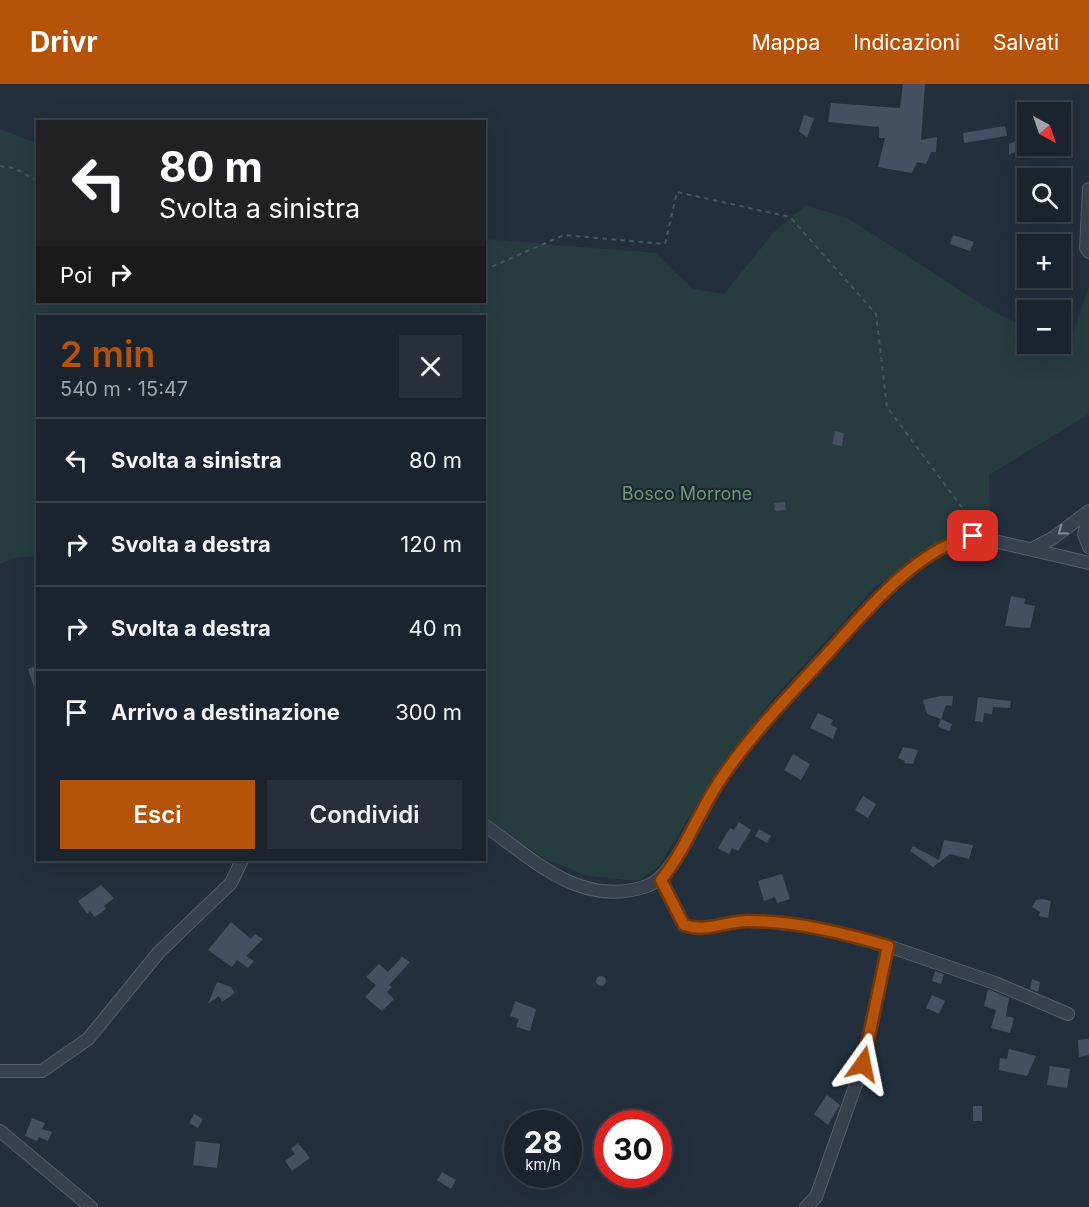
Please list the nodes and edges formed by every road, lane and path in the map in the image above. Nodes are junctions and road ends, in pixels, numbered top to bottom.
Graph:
1 (0, 166) edge
2 (36, 180) edge
3 (1089, 189) edge
4 (1089, 252) edge
5 (486, 269) edge
6 (1089, 511) edge
7 (1089, 516) edge
8 (984, 538) junction
9 (1089, 547) edge
10 (1034, 548) junction
11 (1089, 563) edge
12 (486, 827) edge
13 (242, 861) edge
14 (661, 880) junction
15 (888, 946) junction
16 (1068, 1014) dead end
17 (0, 1071) edge
18 (0, 1131) edge
19 (91, 1207) edge
20 (806, 1207) edge

1 - 2 path
3 - 4 street
5 - 8 path
6 -> 10 street
7 - 9 street
8 - 10 street
8 - 14 street
10 - 11 street
12 - 14 street
13 - 17 street
14 - 15 street
15 - 16 street
15 - 20 street
18 - 19 street

